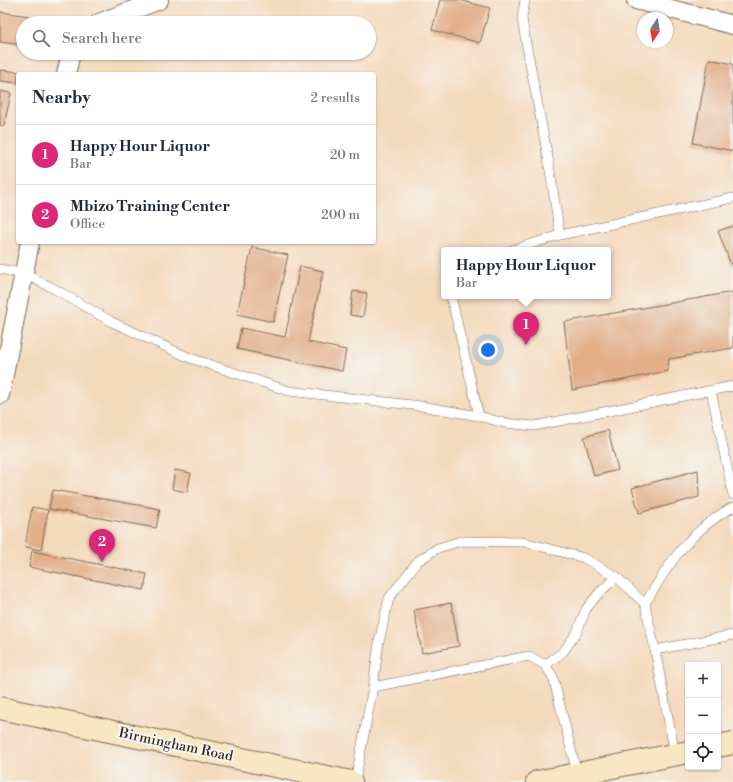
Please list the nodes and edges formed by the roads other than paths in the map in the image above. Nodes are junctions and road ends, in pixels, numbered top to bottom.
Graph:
1 (159, 0) edge
2 (525, 0) edge
3 (636, 0) edge
4 (117, 16) edge
5 (733, 25) edge
6 (69, 60) edge
7 (66, 72) edge
8 (733, 198) edge
9 (560, 235) junction
10 (30, 244) edge
11 (522, 247) edge
12 (0, 269) edge
13 (24, 274) junction
14 (452, 299) edge
15 (733, 386) edge
16 (711, 390) junction
17 (0, 395) edge
18 (479, 416) junction
19 (733, 494) edge
20 (733, 507) edge
21 (617, 577) junction
22 (645, 604) junction
23 (733, 635) edge
24 (655, 650) junction
25 (545, 665) junction
26 (374, 687) junction
27 (0, 708) edge
28 (733, 743) edge
29 (721, 745) edge
30 (682, 753) edge
31 (577, 773) junction
32 (351, 782) edge
33 (355, 782) edge
34 (537, 782) edge

1 - 4 street
2 - 9 lane
3 - 5 street
6 - 7 street
8 - 9 lane
9 - 11 lane
10 - 13 street
12 - 13 lane
13 - 17 street
13 - 18 lane
14 - 18 lane
15 - 16 lane
16 - 18 lane
16 - 19 lane
20 - 22 lane
21 - 22 lane
21 - 25 lane
21 - 26 lane
22 - 24 lane
23 - 24 lane
24 - 30 lane
25 - 26 lane
25 - 31 lane
26 - 33 lane
27 - 32 street, Birmingham Road
28 - 29 street
30 - 31 street
31 - 34 street

